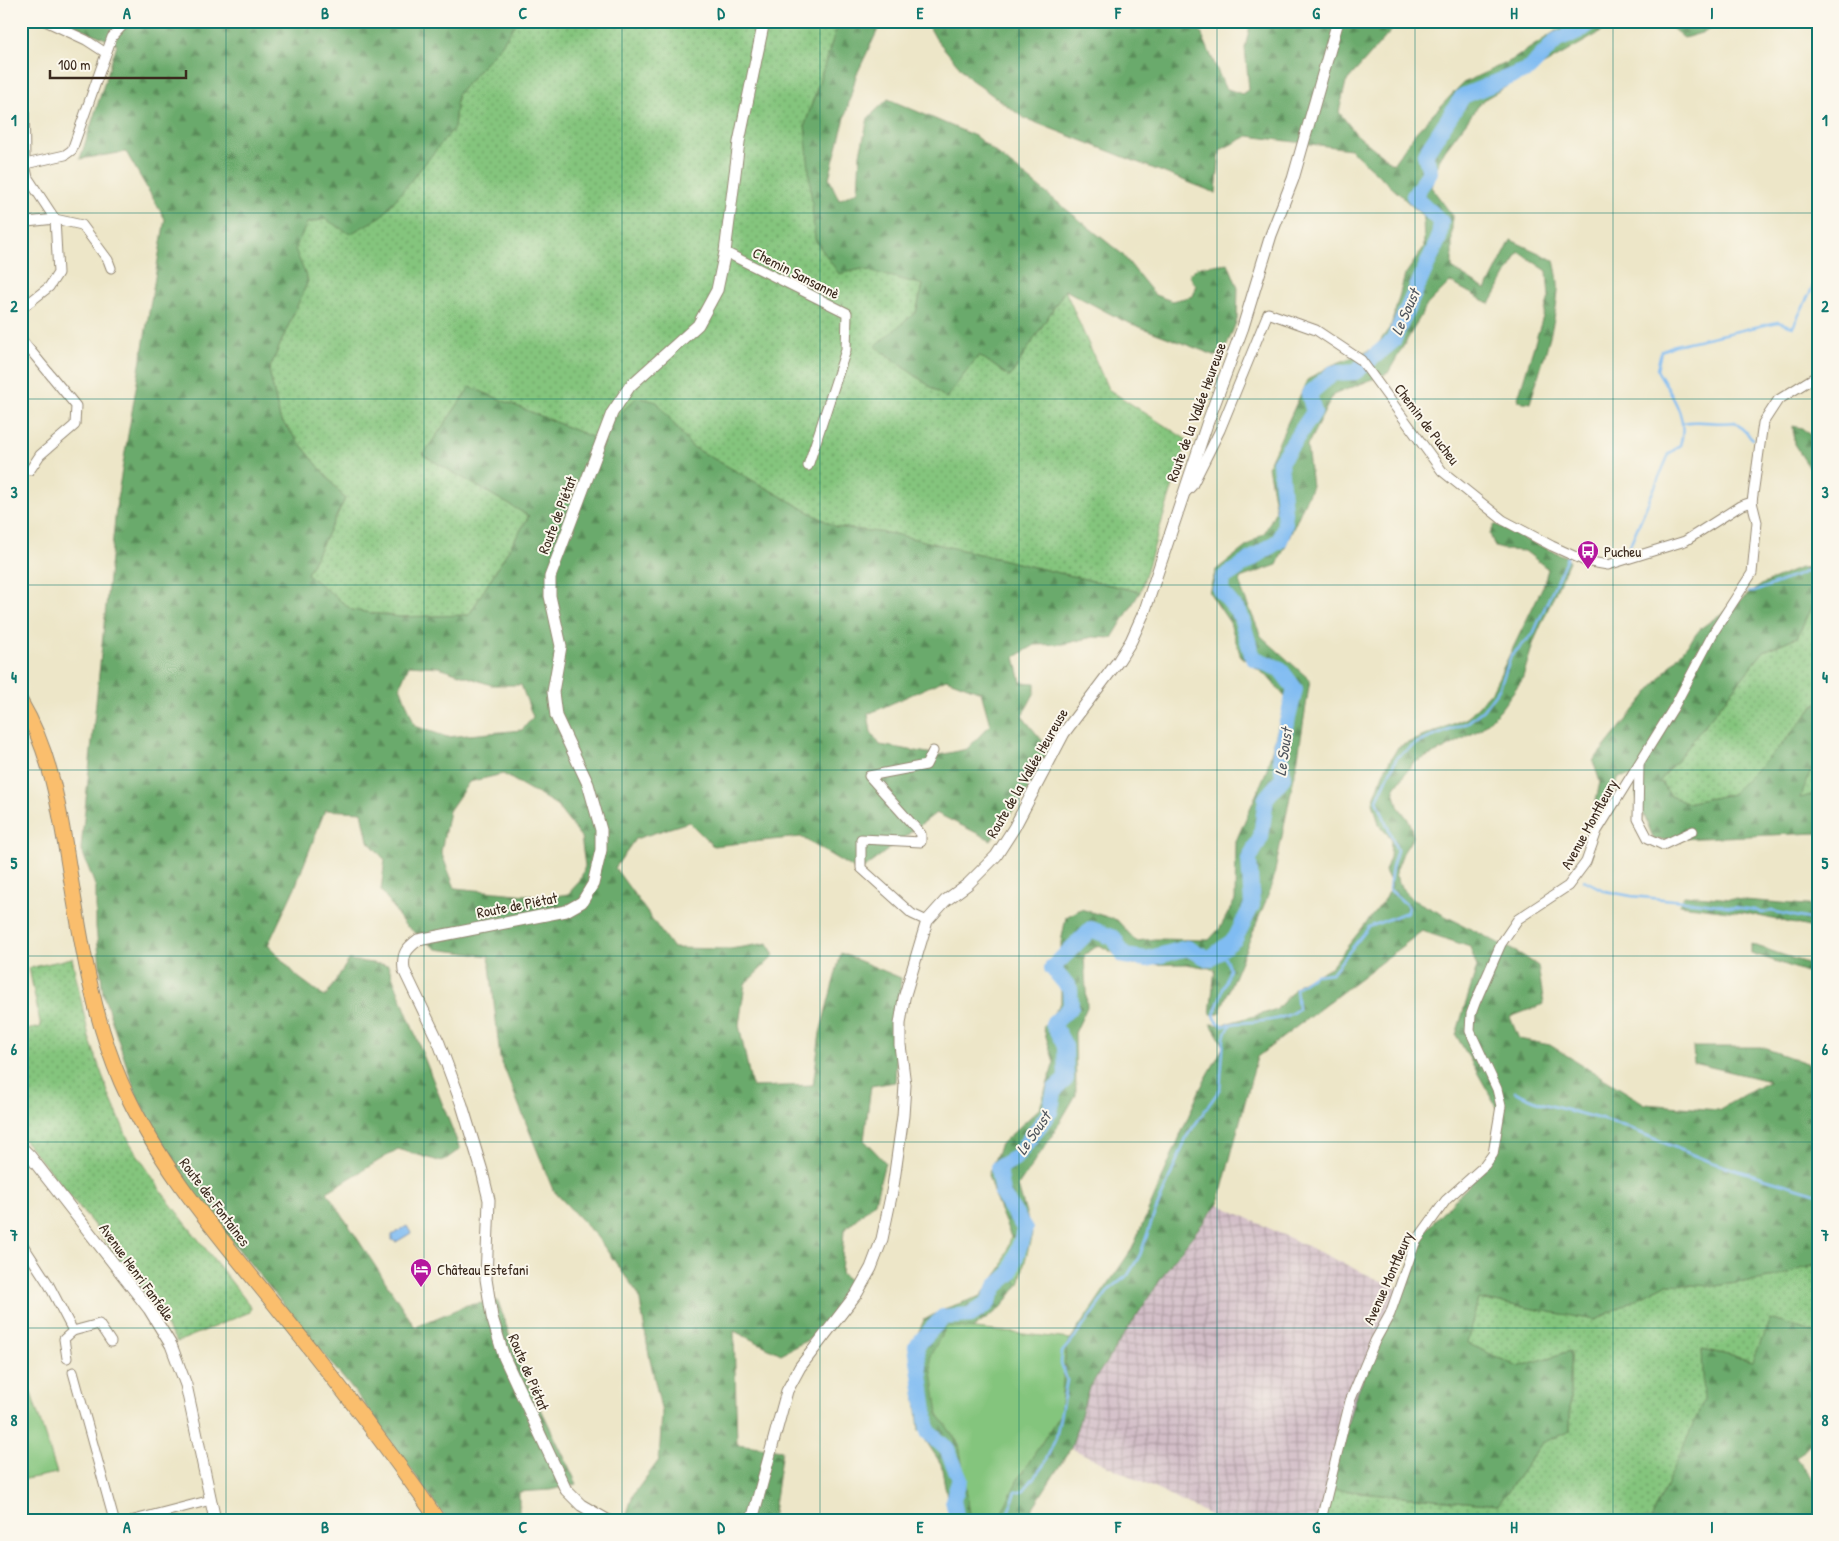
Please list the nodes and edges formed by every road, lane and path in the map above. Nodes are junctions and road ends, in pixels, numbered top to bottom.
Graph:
1 (45, 21) edge
2 (127, 21) edge
3 (764, 21) edge
4 (1338, 21) edge
5 (106, 53) junction
6 (21, 77) edge
7 (23, 165) edge
8 (55, 219) junction
9 (28, 222) dead end
10 (725, 252) junction
11 (111, 268) dead end
12 (21, 309) edge
13 (21, 339) edge
14 (1818, 378) edge
15 (1207, 424) junction
16 (1220, 430) junction
17 (808, 466) dead end
18 (30, 470) dead end
19 (1182, 496) junction
20 (1752, 502) junction
21 (21, 702) edge
22 (933, 751) dead end
23 (1639, 765) junction
24 (1693, 831) dead end
25 (927, 921) junction
26 (23, 1151) edge
27 (21, 1242) edge
28 (73, 1331) junction
29 (111, 1342) dead end
30 (67, 1358) dead end
31 (73, 1372) dead end
32 (211, 1500) junction
33 (435, 1519) edge
34 (114, 1520) edge
35 (134, 1520) edge
36 (216, 1520) edge
37 (607, 1520) edge
38 (752, 1520) edge
39 (1321, 1520) edge

1 - 5 street
2 - 5 street
3 - 10 street, Route de Piétat
4 - 15 street, Route de la Vallée Heureuse
5 - 7 street
6 - 7 street
7 - 8 street
8 - 9 street
8 - 11 street
8 - 12 street
10 - 17 street, Chemin Sansannè
10 - 37 street, Route de Piétat
13 - 18 street
14 - 20 street, Avenue Montfleury
15 - 16 street
15 - 19 street, Route de la Vallée Heureuse
16 - 19 street, Chemin de Pucheu
16 - 20 street, Chemin de Pucheu
19 - 25 street, Route de la Vallée Heureuse
20 - 23 street, Avenue Montfleury
21 - 33 main road, Route des Fontaines
22 - 25 street
23 - 24 street
23 - 39 street, Avenue Montfleury
25 - 38 street, Route de la Vallée Heureuse
26 - 32 street, Avenue Henri Fanfelle
27 - 28 street
28 - 29 street
28 - 30 street
31 - 34 street
32 - 35 street
32 - 36 street, Avenue Henri Fanfelle

